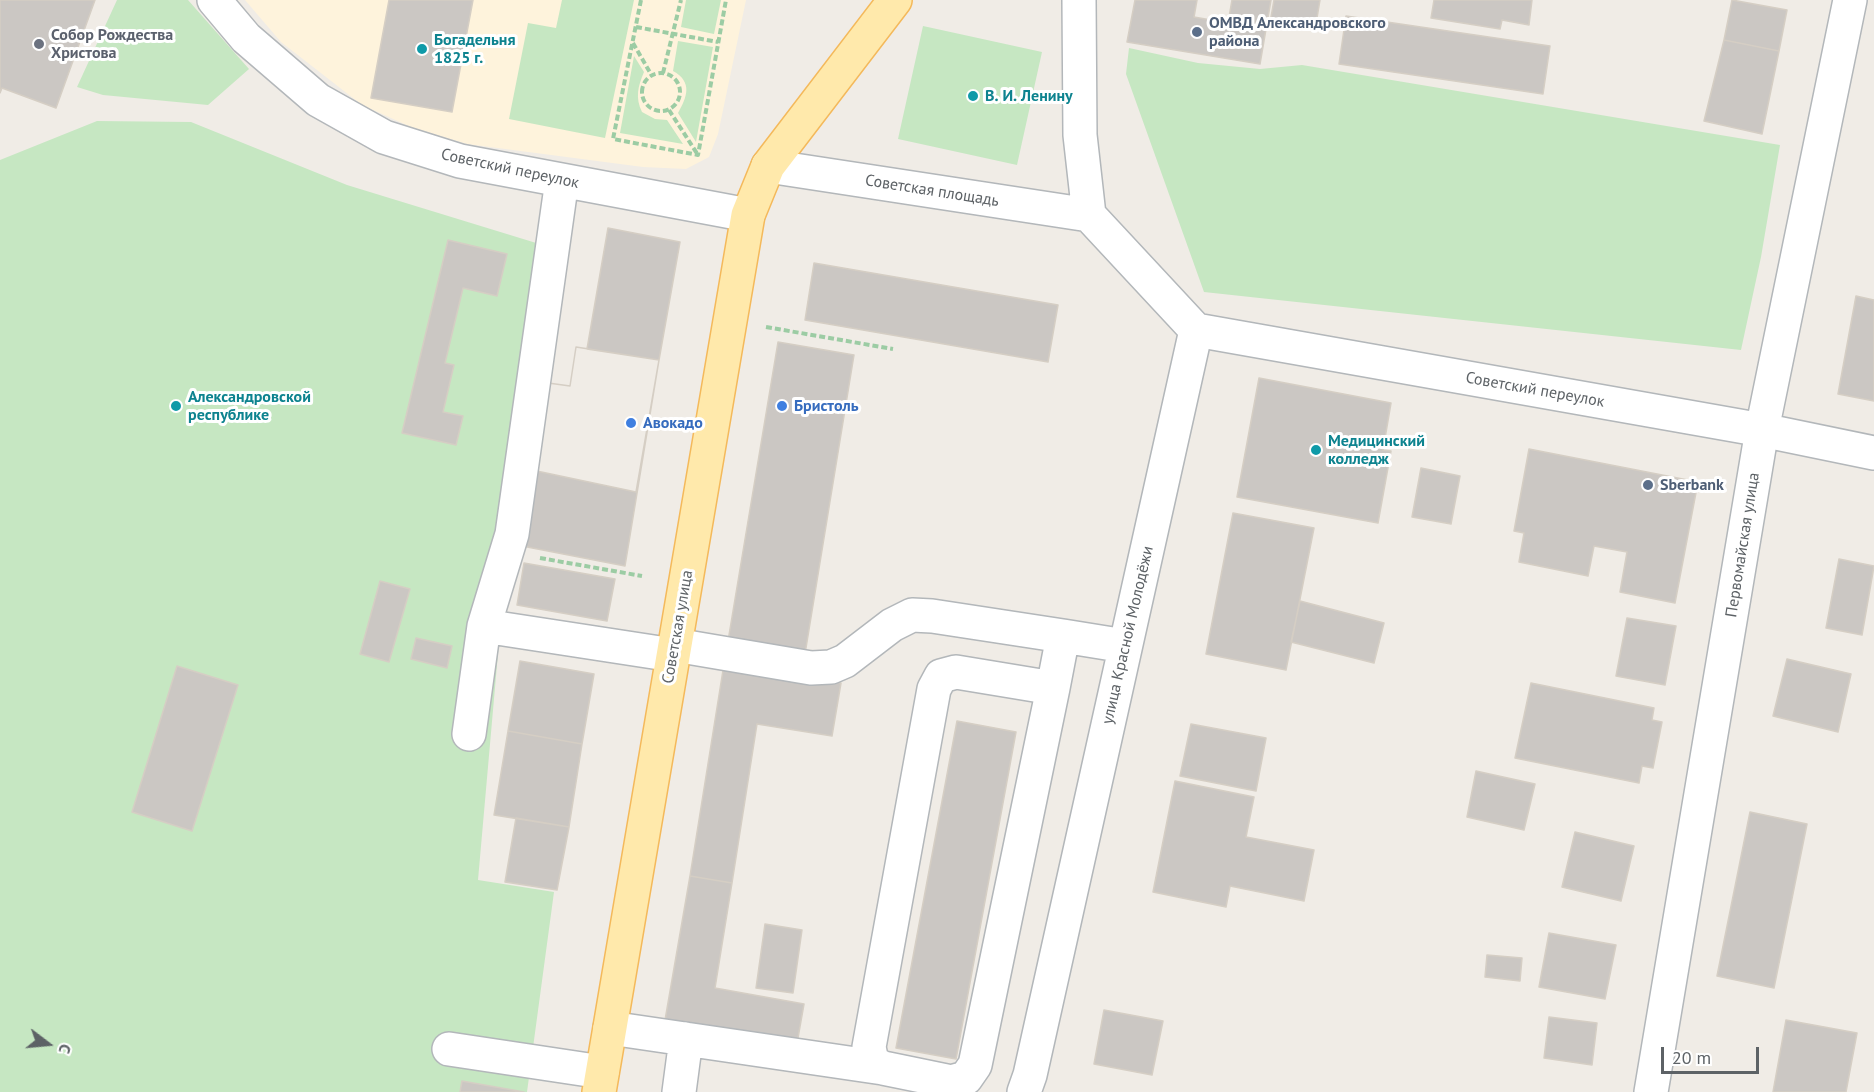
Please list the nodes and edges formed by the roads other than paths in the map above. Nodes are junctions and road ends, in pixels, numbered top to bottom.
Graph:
1 (214, 0) edge
2 (895, 0) edge
3 (1079, 0) edge
4 (1850, 0) edge
5 (768, 166) junction
6 (562, 180) junction
7 (747, 215) junction
8 (1089, 215) junction
9 (1196, 330) junction
10 (1762, 430) junction
11 (1874, 453) edge
12 (484, 626) junction
13 (1063, 636) junction
14 (1125, 646) junction
15 (674, 650) junction
16 (1053, 688) junction
17 (470, 734) dead end
18 (610, 1028) junction
19 (686, 1039) junction
20 (449, 1049) dead end
21 (883, 1068) junction
22 (600, 1082) edge
23 (679, 1092) edge
24 (1024, 1092) edge
25 (1651, 1092) edge

1 - 6 street, Советский переулок
2 - 5 main road
3 - 8 street
4 - 10 street, Первомайская улица
5 - 7 main road, Советская улица
5 - 8 street, Советская площадь
6 - 7 street, Советский переулок
6 - 12 street
7 - 15 main road, Советская улица
8 - 9 street
9 - 10 street, Советский переулок
9 - 14 street, улица Красной Молодёжи
10 - 11 street, Советский переулок
10 - 25 street, Первомайская улица
12 - 15 street
12 - 17 street
13 - 14 street
13 - 15 street
13 - 16 street
14 - 24 street, улица Красной Молодёжи
15 - 18 main road, Советская улица
16 - 21 street
16 - 21 street
18 - 19 street
18 - 22 main road, Советская улица
19 - 21 street
19 - 23 street
20 - 22 street

